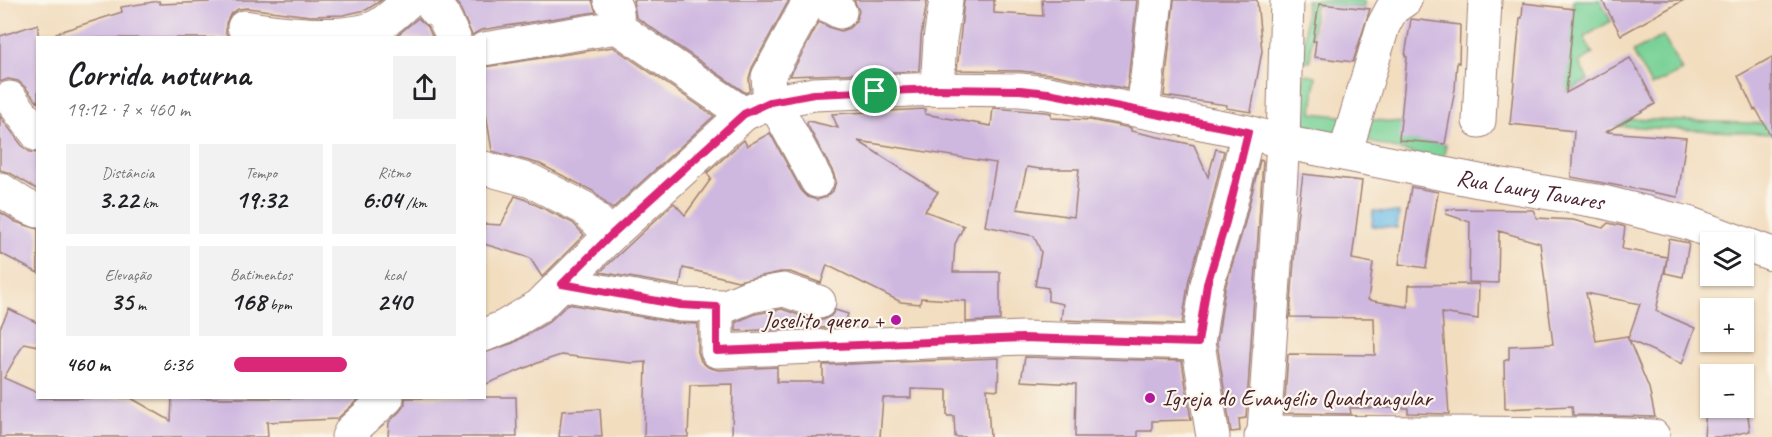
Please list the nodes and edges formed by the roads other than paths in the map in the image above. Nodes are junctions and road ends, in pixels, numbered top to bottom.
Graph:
1 (410, 0) edge
2 (430, 0) edge
3 (810, 0) edge
4 (946, 0) edge
5 (1156, 0) edge
6 (1287, 0) edge
7 (1405, 0) edge
8 (1485, 0) edge
9 (614, 14) edge
10 (244, 27) dead end
11 (453, 36) edge
12 (486, 48) edge
13 (937, 89) junction
14 (22, 102) edge
15 (757, 108) junction
16 (1143, 111) junction
17 (1479, 121) dead end
18 (36, 131) edge
19 (1248, 132) junction
20 (1284, 142) junction
21 (1345, 154) junction
22 (486, 169) edge
23 (817, 181) dead end
24 (611, 235) junction
25 (1772, 254) edge
26 (562, 284) junction
27 (819, 302) dead end
28 (717, 307) junction
29 (486, 334) edge
30 (1198, 343) junction
31 (386, 399) edge
32 (1262, 434) edge
33 (1596, 435) edge
34 (1653, 436) edge
35 (348, 437) edge
36 (1213, 437) edge

1 - 10 street
2 - 11 street
3 - 15 street
4 - 13 street
5 - 16 street
6 - 20 street
7 - 21 street
8 - 17 street
9 - 12 street
9 - 15 street
13 - 15 street, Rua Laury Tavares
13 - 16 street, Rua Laury Tavares
14 - 18 street
15 - 23 street
15 - 24 street
16 - 19 street, Rua Laury Tavares
19 - 20 street, Rua Laury Tavares
19 - 30 street
20 - 21 street, Rua Laury Tavares
20 - 32 street
21 - 25 street, Rua Laury Tavares
22 - 24 street
24 - 26 street
26 - 28 street
26 - 29 street
27 - 28 street
28 - 30 street
30 - 36 street
31 - 35 street
32 - 33 street
33 - 34 street

